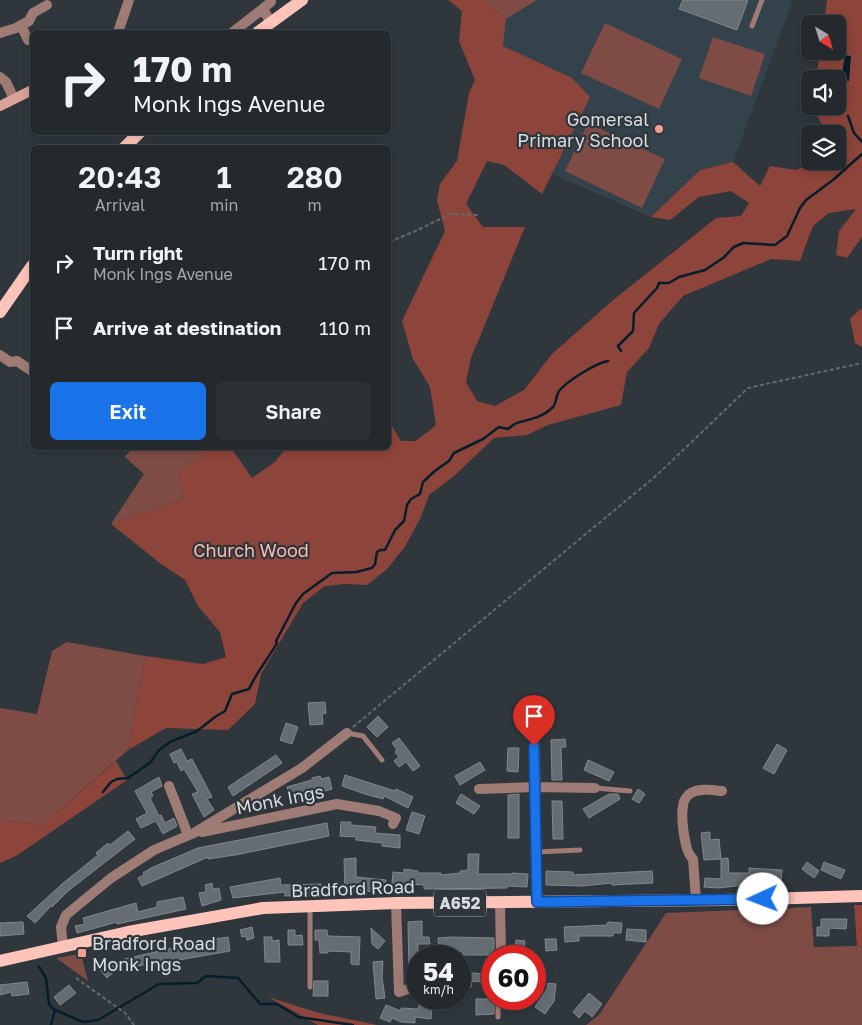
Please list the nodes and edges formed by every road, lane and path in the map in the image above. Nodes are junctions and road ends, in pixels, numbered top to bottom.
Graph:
1 (129, 0) edge
2 (762, 0) edge
3 (298, 1) edge
4 (271, 2) dead end
5 (47, 5) dead end
6 (260, 11) junction
7 (270, 23) junction
8 (21, 25) junction
9 (752, 26) dead end
10 (119, 30) edge
11 (236, 30) edge
12 (261, 30) edge
13 (0, 33) edge
14 (28, 40) dead end
15 (0, 77) edge
16 (30, 91) edge
17 (14, 99) junction
18 (0, 106) edge
19 (137, 135) edge
20 (127, 145) edge
21 (480, 215) dead end
22 (391, 241) edge
23 (30, 269) edge
24 (0, 312) edge
25 (0, 355) edge
26 (862, 363) edge
27 (30, 370) edge
28 (347, 733) junction
29 (534, 746) dead end
30 (382, 760) dead end
31 (169, 786) dead end
32 (535, 787) junction
33 (595, 788) joint
34 (479, 789) dead end
35 (722, 790) dead end
36 (630, 791) dead end
37 (396, 817) dead end
38 (191, 834) junction
39 (580, 850) dead end
40 (536, 852) junction
41 (862, 896) edge
42 (696, 900) junction
43 (500, 902) junction
44 (537, 902) junction
45 (396, 904) junction
46 (310, 906) junction
47 (501, 945) edge
48 (63, 947) junction
49 (0, 961) edge
50 (76, 978) dead end
51 (310, 987) dead end
52 (406, 990) edge
53 (498, 1010) edge
54 (498, 1017) dead end
55 (134, 1025) edge

1 - 10 street
2 - 9 lane
3 - 7 main road
4 - 6 street
5 - 8 street
6 - 7 street
6 - 11 street
7 - 12 main road
8 - 13 street
8 - 14 street
15 - 17 street
16 - 17 main road
17 - 18 main road
19 - 20 main road
21 - 22 path
23 - 24 main road
25 - 27 street
26 - 28 path
28 - 30 lane
28 - 38 street, Monk Ings
29 - 32 street
31 - 38 street
32 - 33 street
32 - 34 street
32 - 40 street
33 - 36 lane
35 - 42 street
37 - 38 street, Monk Ings
38 - 48 street, Monk Ings
39 - 40 lane
40 - 44 street
41 - 42 main road, Bradford Road / A652
42 - 44 main road, Bradford Road / A652
43 - 44 main road, Bradford Road / A652
43 - 45 main road, Bradford Road / A652
43 - 47 street
45 - 46 main road, Bradford Road / A652
45 - 52 street
46 - 48 main road, Bradford Road / A652
46 - 51 lane
48 - 49 main road, Bradford Road / A652
50 - 55 path
53 - 54 lane

